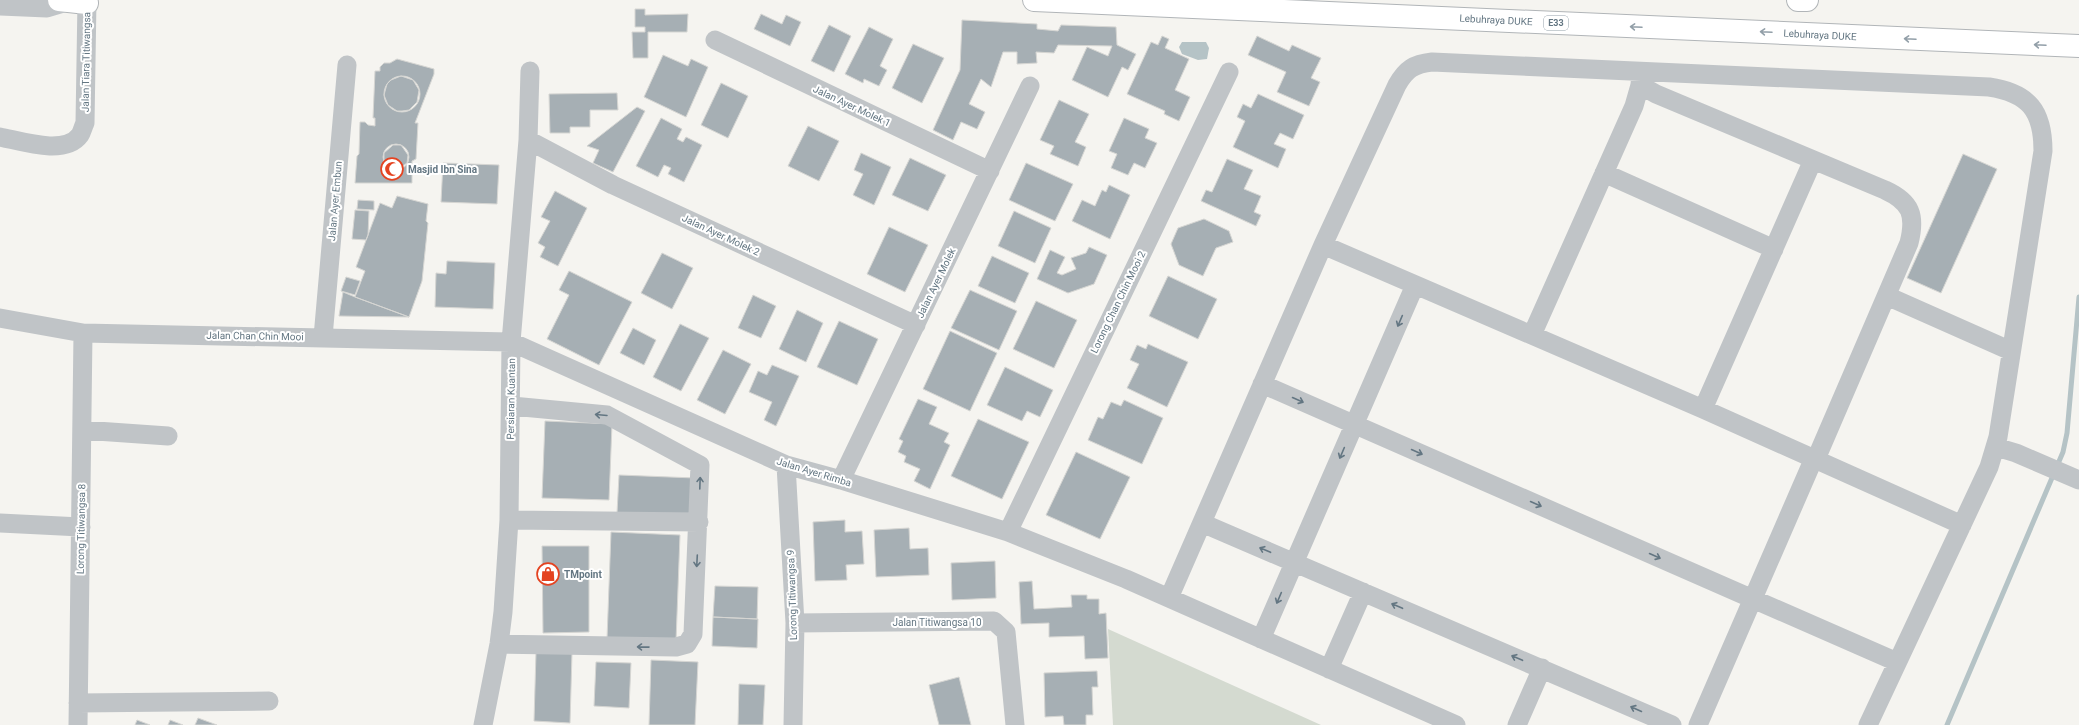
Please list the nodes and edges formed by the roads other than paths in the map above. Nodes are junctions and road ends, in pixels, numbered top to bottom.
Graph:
1 (1034, 0) edge
2 (1798, 0) edge
3 (1803, 0) edge
4 (1807, 0) edge
5 (75, 1) edge
6 (0, 6) edge
7 (715, 40) dead end
8 (2079, 46) edge
9 (347, 65) dead end
10 (530, 71) dead end
11 (1229, 72) dead end
12 (1640, 78) junction
13 (1030, 86) dead end
14 (0, 136) edge
15 (528, 140) junction
16 (1813, 160) junction
17 (990, 172) junction
18 (1604, 173) junction
19 (1323, 245) junction
20 (1774, 249) junction
21 (1415, 285) junction
22 (1887, 296) junction
23 (0, 318) edge
24 (916, 325) junction
25 (83, 333) junction
26 (1532, 335) junction
27 (323, 337) junction
28 (512, 342) junction
29 (2011, 352) junction
30 (1262, 384) junction
31 (512, 406) junction
32 (1704, 409) junction
33 (1354, 425) junction
34 (82, 430) junction
35 (168, 436) dead end
36 (1996, 447) junction
37 (1815, 459) junction
38 (786, 465) junction
39 (841, 480) junction
40 (2079, 480) edge
41 (509, 520) junction
42 (699, 522) junction
43 (0, 523) edge
44 (1202, 523) junction
45 (1962, 525) junction
46 (81, 527) junction
47 (1008, 532) junction
48 (1295, 562) junction
49 (1363, 592) junction
50 (1169, 598) junction
51 (1753, 598) junction
52 (795, 623) junction
53 (1261, 639) junction
54 (500, 644) junction
55 (1898, 662) junction
56 (1542, 668) junction
57 (1329, 669) junction
58 (270, 701) dead end
59 (78, 703) junction
60 (78, 725) edge
61 (483, 725) edge
62 (793, 725) edge
63 (1015, 725) edge
64 (1456, 725) edge
65 (1517, 725) edge
66 (1672, 725) edge
67 (1698, 725) edge
68 (1868, 725) edge

8 -> 1 highway, Lebuhraya DUKE / E33
2 - 3 highway
3 - 4 highway
5 - 6 street
5 - 14 street, Jalan Tiara Titiwangsa
7 - 17 street, Jalan Ayer Molek 1
9 - 27 street, Jalan Ayer Embun
10 - 15 street, Persiaran Kuantan
11 - 47 street, Lorong Chan Chin Mooi 2
12 - 16 street
12 - 18 street
12 - 19 street
12 - 29 street
13 - 17 street, Jalan Ayer Molek
15 - 24 street, Jalan Ayer Molek 2
15 - 28 street, Persiaran Kuantan
16 - 20 street
16 - 22 street
17 - 24 street, Jalan Ayer Molek
18 - 20 street
18 - 26 street
19 - 21 street
19 - 30 street
20 - 32 street
21 - 26 street
21 -> 33 street
22 - 29 street
22 - 37 street
23 - 25 street, Jalan Chan Chin Mooi
24 - 39 street, Jalan Ayer Molek
25 - 27 street, Jalan Chan Chin Mooi
25 - 34 street, Lorong Titiwangsa 8
26 - 32 street
27 - 28 street, Jalan Chan Chin Mooi
28 - 31 street, Persiaran Kuantan
28 - 38 street, Jalan Ayer Rimba
29 - 36 street
30 -> 33 street
30 - 44 street
31 - 41 street, Persiaran Kuantan
42 -> 31 street
32 - 37 street
33 -> 48 street
33 -> 51 street
34 - 35 street
34 - 46 street, Lorong Titiwangsa 8
36 - 40 street
36 - 45 street
37 - 45 street
37 - 51 street
38 - 39 street, Jalan Ayer Rimba
38 - 52 street, Lorong Titiwangsa 9
39 - 47 street, Jalan Ayer Rimba
41 - 42 street
41 - 54 street, Persiaran Kuantan
42 -> 54 street
43 - 46 street
48 -> 44 street
44 - 50 street
45 - 55 street
46 - 59 street, Lorong Titiwangsa 8
47 - 50 street, Jalan Ayer Rimba
48 - 49 street
48 -> 53 street
56 -> 49 street
49 - 57 street
50 - 53 street, Jalan Ayer Rimba
51 - 55 street
51 - 67 street
52 - 62 street, Lorong Titiwangsa 9
52 - 63 street, Jalan Titiwangsa 10
53 - 57 street, Jalan Ayer Rimba
54 - 61 street, Persiaran Kuantan
55 - 68 street
56 - 65 street
66 -> 56 street
57 - 64 street, Jalan Ayer Rimba
58 - 59 street
59 - 60 street, Lorong Titiwangsa 8

